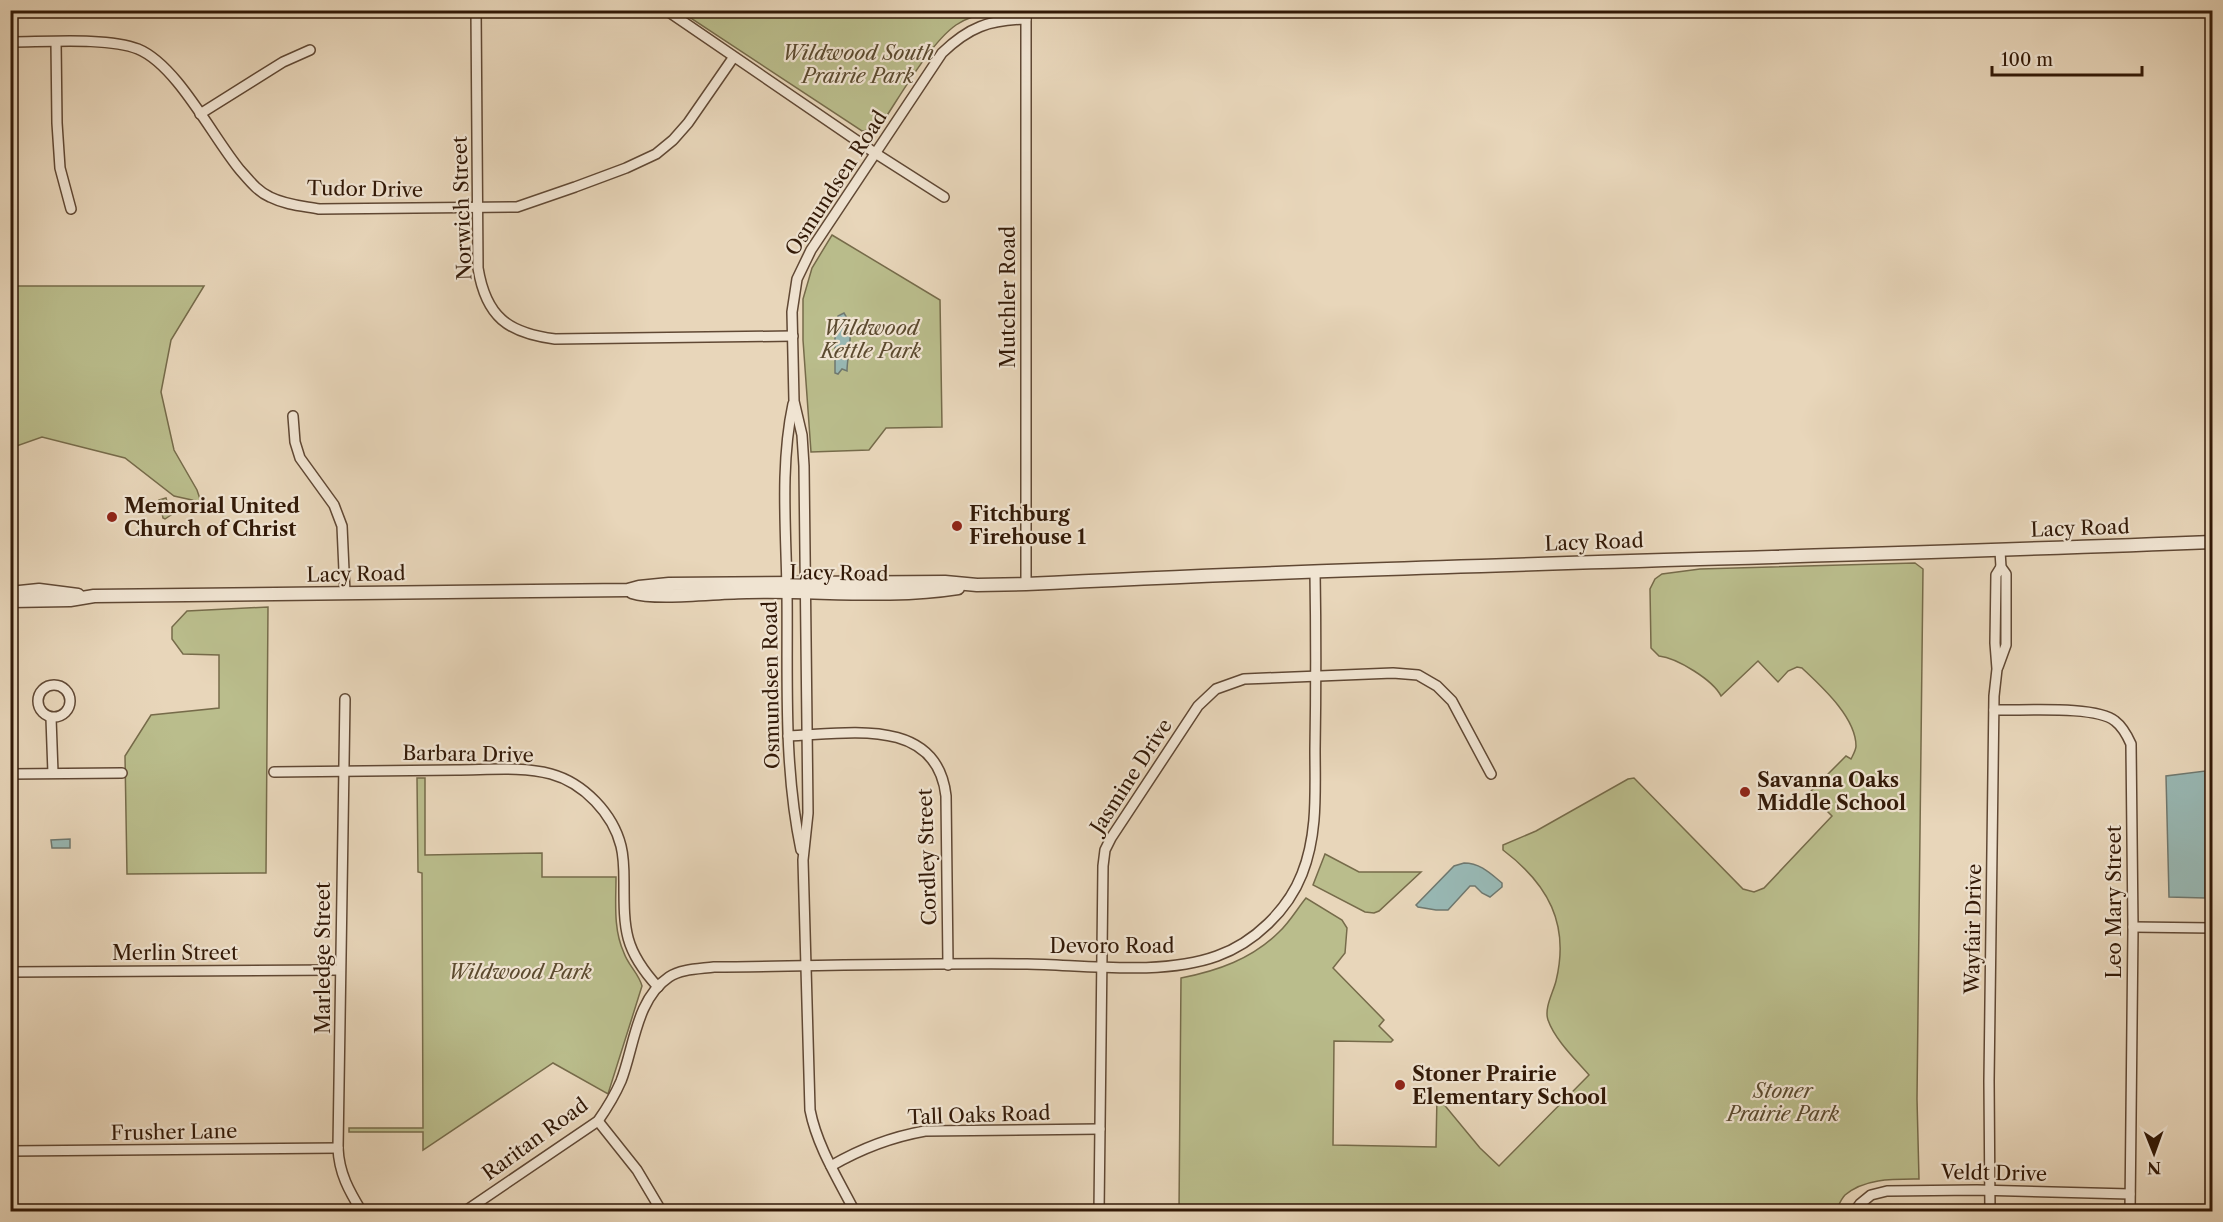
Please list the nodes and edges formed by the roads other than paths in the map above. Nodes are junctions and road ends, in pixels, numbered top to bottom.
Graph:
1 (476, 10) edge
2 (666, 10) edge
3 (1026, 15) edge
4 (10, 42) edge
5 (56, 42) junction
6 (310, 50) dead end
7 (733, 58) junction
8 (200, 114) junction
9 (875, 153) junction
10 (944, 197) dead end
11 (478, 208) junction
12 (71, 209) dead end
13 (793, 336) junction
14 (794, 401) junction
15 (293, 416) dead end
16 (785, 494) junction
17 (805, 494) junction
18 (2212, 542) edge
19 (2000, 551) junction
20 (1314, 572) junction
21 (1026, 584) junction
22 (787, 587) junction
23 (805, 588) junction
24 (10, 593) edge
25 (345, 593) junction
26 (84, 597) junction
27 (10, 601) edge
28 (1315, 676) junction
29 (345, 699) dead end
30 (1995, 710) junction
31 (51, 718) dead end
32 (806, 735) junction
33 (788, 736) junction
34 (343, 771) junction
35 (274, 772) dead end
36 (53, 773) junction
37 (122, 773) dead end
38 (10, 774) edge
39 (1491, 774) dead end
40 (803, 860) junction
41 (2133, 927) junction
42 (2212, 928) edge
43 (948, 964) junction
44 (1102, 966) junction
45 (806, 967) junction
46 (340, 970) junction
47 (10, 972) edge
48 (658, 987) junction
49 (598, 1121) junction
50 (1100, 1129) junction
51 (338, 1148) junction
52 (10, 1151) edge
53 (831, 1166) junction
54 (1990, 1191) junction
55 (2130, 1194) junction
56 (1857, 1208) edge
57 (362, 1212) edge
58 (464, 1212) edge
59 (662, 1212) edge
60 (855, 1212) edge
61 (1099, 1212) edge
62 (1989, 1212) edge
63 (2130, 1212) edge

1 - 11 street, Norwich Street
2 - 7 street
3 - 9 street, Osmundsen Road
3 - 21 street, Mutchler Road
4 - 5 street, Tudor Drive
5 - 8 street, Tudor Drive
5 - 12 street
6 - 8 street
7 - 9 street
7 - 11 street, Tudor Drive
8 - 11 street, Tudor Drive
9 - 10 street
9 - 13 street, Osmundsen Road
11 - 13 street, Norwich Street
13 - 14 street, Osmundsen Road
14 - 16 street, Osmundsen Road
14 - 17 street, Osmundsen Road
15 - 25 street
16 - 17 street
16 - 22 street, Osmundsen Road
17 - 23 street, Osmundsen Road
18 - 19 street, Lacy Road
19 - 20 street, Lacy Road
19 - 30 street, Wayfair Drive
20 - 21 street, Lacy Road
20 - 28 street, Devoro Road
21 - 23 street, Lacy Road
22 - 23 street, Lacy Road
22 - 25 street, Lacy Road
22 - 33 street, Osmundsen Road
23 - 32 street, Osmundsen Road
24 - 26 street, Lacy Road
25 - 26 street, Lacy Road
26 - 27 street, Lacy Road
28 - 39 street, Jasmine Drive
28 - 44 street, Jasmine Drive
28 - 44 street, Devoro Road
29 - 34 street, Marledge Street
30 - 41 street, Leo Mary Street
30 - 54 street, Wayfair Drive
31 - 36 street
32 - 33 street, Cordley Street
32 - 40 street, Osmundsen Road
32 - 43 street, Cordley Street
33 - 40 street, Osmundsen Road
34 - 35 street, Barbara Drive
34 - 46 street, Marledge Street
34 - 48 street, Barbara Drive
36 - 37 street
36 - 38 street
40 - 45 street, Osmundsen Road
41 - 42 street
41 - 55 street, Leo Mary Street
43 - 44 street, Devoro Road
43 - 45 street, Devoro Road
44 - 50 street, Jasmine Drive
45 - 48 street, Devoro Road
45 - 53 street, Osmundsen Road
46 - 47 street, Merlin Street
46 - 51 street, Marledge Street
48 - 49 street, Raritan Road
49 - 58 street, Raritan Road
49 - 59 street
50 - 53 street, Tall Oaks Road
50 - 61 street, Jasmine Drive
51 - 52 street, Frusher Lane
51 - 57 street, Marledge Street
53 - 60 street, Osmundsen Road
54 - 55 street, Veldt Drive
54 - 56 street, Veldt Drive
54 - 62 street, Wayfair Drive
55 - 63 street, Leo Mary Street

